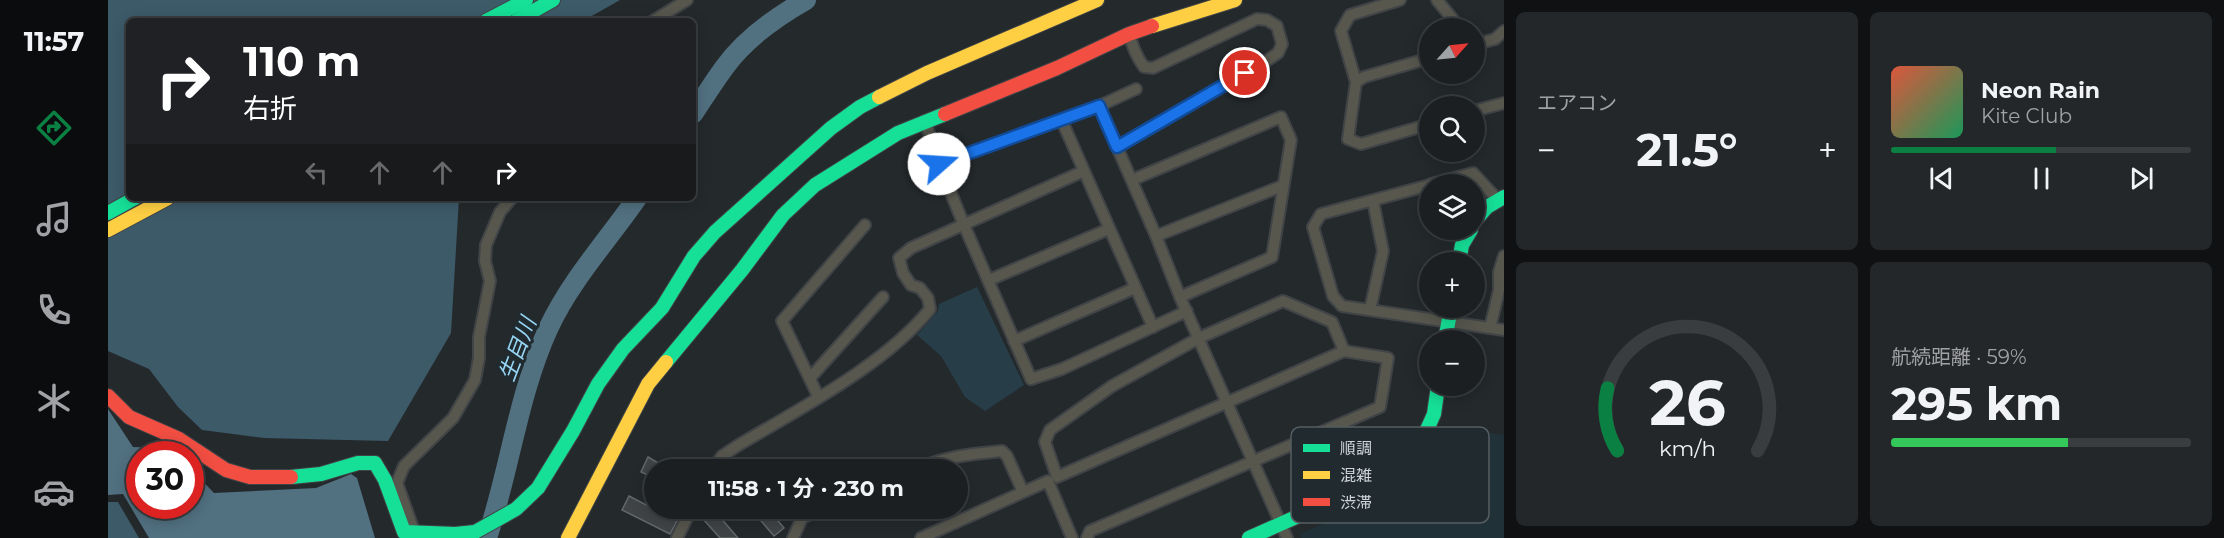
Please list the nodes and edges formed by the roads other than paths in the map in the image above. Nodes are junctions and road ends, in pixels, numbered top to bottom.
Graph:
1 (526, 0) edge
2 (554, 0) edge
3 (687, 0) edge
4 (1097, 0) edge
5 (1235, 0) edge
6 (1400, 0) edge
7 (1437, 0) edge
8 (492, 18) edge
9 (521, 18) edge
10 (658, 18) edge
11 (1452, 18) edge
12 (1504, 31) edge
13 (1129, 34) junction
14 (1485, 42) edge
15 (1419, 61) edge
16 (1356, 82) junction
17 (1136, 89) dead end
18 (1504, 103) edge
19 (1099, 106) junction
20 (1485, 108) edge
21 (925, 121) junction
22 (1062, 121) junction
23 (1419, 127) edge
24 (1117, 147) junction
25 (939, 164) junction
26 (1084, 171) junction
27 (1132, 180) junction
28 (1485, 184) edge
29 (1282, 186) junction
30 (1419, 188) edge
31 (1501, 198) edge
32 (130, 201) edge
33 (162, 201) edge
34 (509, 201) edge
35 (1373, 201) junction
36 (1485, 210) edge
37 (108, 213) edge
38 (865, 225) dead end
39 (964, 225) junction
40 (1109, 229) junction
41 (108, 230) edge
42 (1156, 236) junction
43 (1504, 255) edge
44 (989, 280) junction
45 (1135, 288) junction
46 (1502, 290) edge
47 (883, 297) dead end
48 (1180, 297) junction
49 (1370, 310) junction
50 (1187, 311) junction
51 (1449, 318) edge
52 (1448, 322) junction
53 (1153, 327) junction
54 (1490, 328) junction
55 (1447, 330) edge
56 (1504, 330) edge
57 (1198, 338) junction
58 (1014, 341) junction
59 (1344, 351) junction
60 (810, 378) junction
61 (108, 396) edge
62 (818, 396) junction
63 (1437, 396) edge
64 (1226, 403) junction
65 (1332, 427) edge
66 (1428, 427) edge
67 (1291, 445) edge
68 (720, 459) edge
69 (937, 459) edge
70 (1252, 462) junction
71 (1023, 492) junction
72 (686, 519) edge
73 (802, 519) edge
74 (1291, 520) edge
75 (1281, 524) junction
76 (414, 531) junction
77 (568, 538) edge
78 (677, 538) edge
79 (793, 538) edge
80 (921, 538) edge
81 (1072, 538) edge
82 (1087, 538) edge
83 (1249, 538) edge
84 (1287, 538) edge

1 - 8 street
2 - 9 street
3 - 10 street
4 - 76 street
5 - 13 street
6 - 16 street
7 - 11 street
12 - 14 street
13 - 21 street
13 - 24 street
15 - 16 street
16 - 23 street
17 - 19 street
18 - 20 street
19 - 22 street
19 - 24 street
21 - 25 street
21 - 77 street
22 - 25 street
22 - 26 street
24 - 27 street
25 - 39 street
26 - 39 street
26 - 40 street
27 - 29 street
27 - 42 street
28 - 31 street
29 - 42 street
29 - 48 street
30 - 35 street
31 - 36 street
32 - 37 street
33 - 41 street
34 - 76 street
35 - 49 street
35 - 49 street
38 - 60 street
39 - 44 street
39 - 62 street
40 - 44 street
40 - 45 street
42 - 48 street
43 - 46 street
44 - 58 street
45 - 53 street
45 - 58 street
46 - 54 street
47 - 60 street
48 - 50 street
49 - 52 street
50 - 53 street
50 - 57 street
51 - 52 street
52 - 54 street
52 - 55 street
53 - 58 street
54 - 56 street
57 - 59 street
57 - 64 street
57 - 64 street
59 - 64 street
59 - 65 street
60 - 62 street
61 - 76 street
62 - 68 street
63 - 66 street
64 - 70 street
67 - 70 street
69 - 71 street
70 - 75 street
70 - 82 street
71 - 80 street
71 - 81 street
72 - 78 street
73 - 79 street
74 - 75 street
75 - 83 street
75 - 84 street

